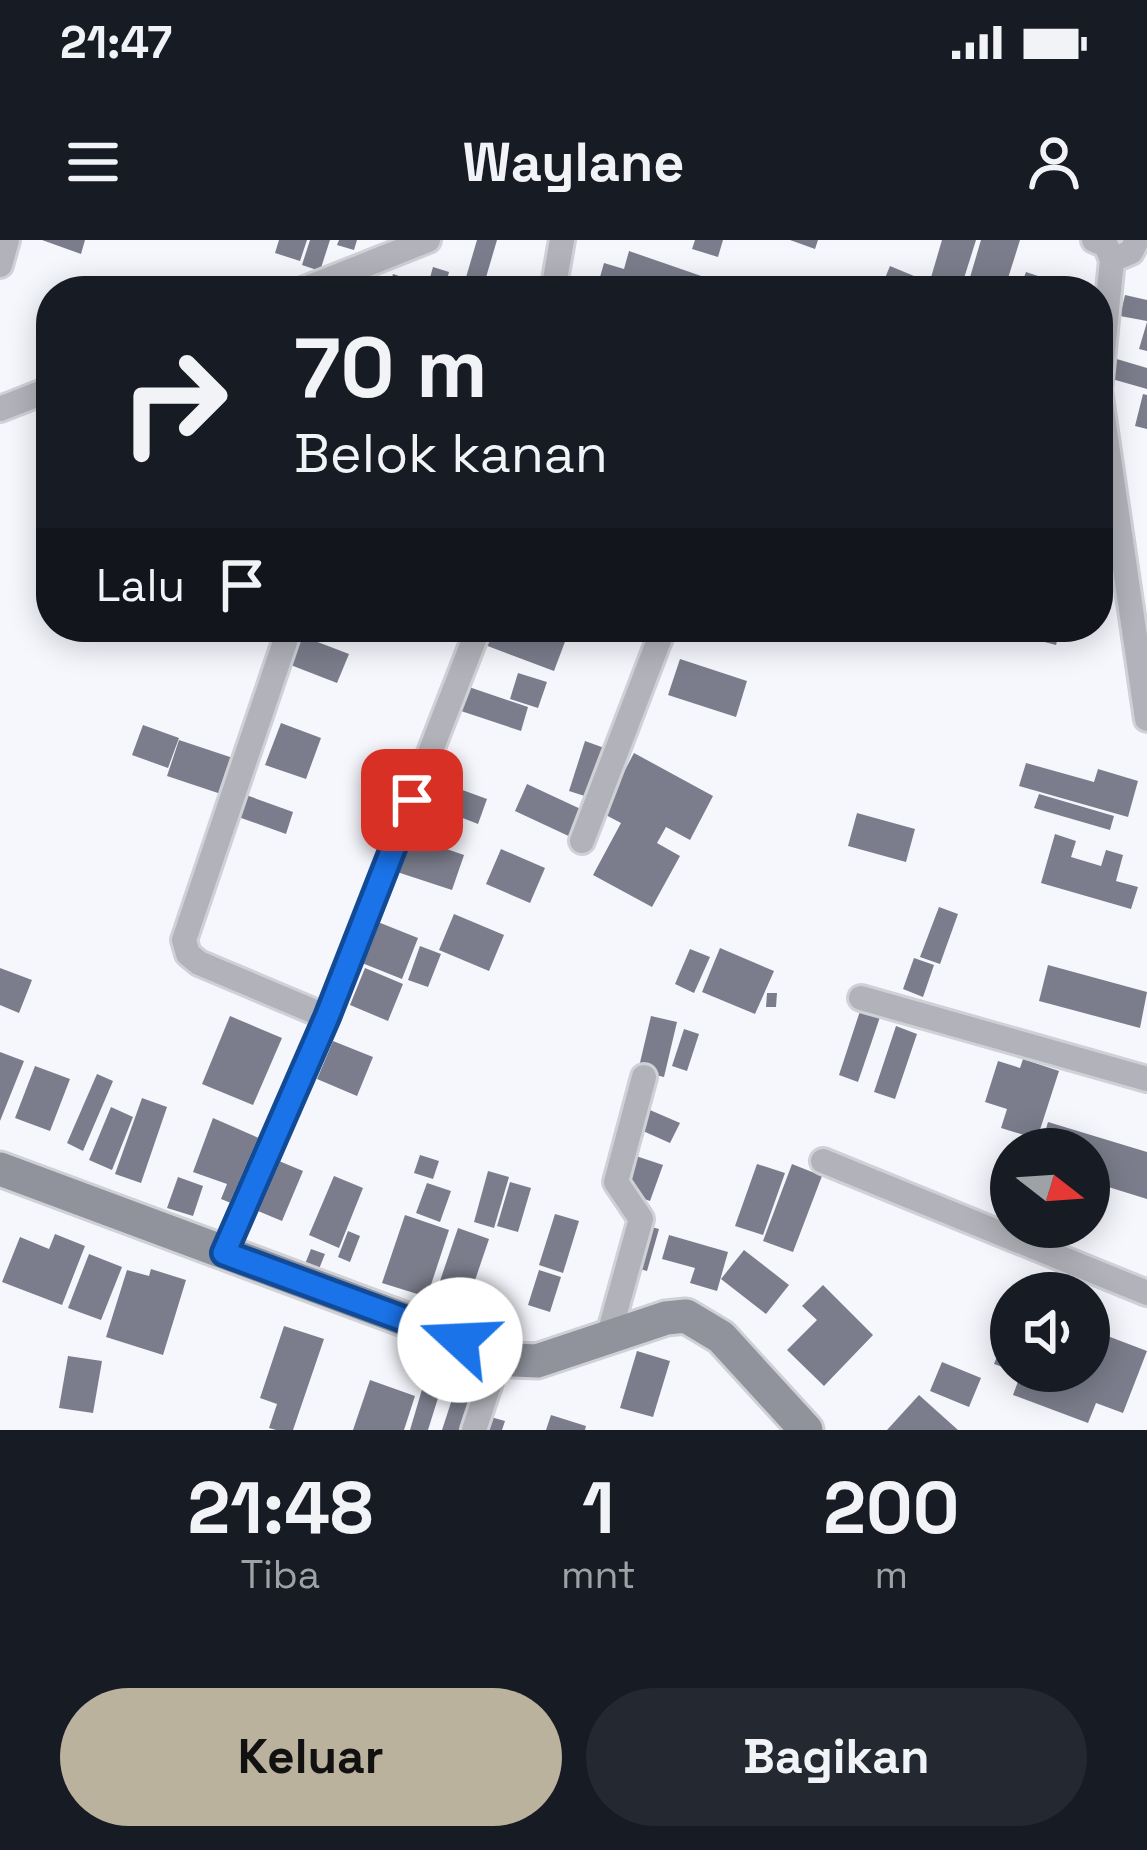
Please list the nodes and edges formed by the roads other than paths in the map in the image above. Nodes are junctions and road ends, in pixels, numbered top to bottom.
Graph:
1 (7, 240) edge
2 (428, 240) edge
3 (562, 240) edge
4 (1094, 240) edge
5 (1137, 240) edge
6 (1112, 260) junction
7 (367, 265) junction
8 (0, 266) edge
9 (339, 276) edge
10 (364, 276) edge
11 (556, 276) edge
12 (1111, 276) edge
13 (36, 394) edge
14 (0, 409) edge
15 (1113, 510) edge
16 (285, 642) edge
17 (473, 642) edge
18 (658, 642) edge
19 (1147, 719) edge
20 (582, 841) dead end
21 (861, 998) dead end
22 (327, 1017) junction
23 (644, 1077) dead end
24 (1147, 1079) edge
25 (823, 1161) dead end
26 (0, 1169) edge
27 (224, 1253) junction
28 (1147, 1293) edge
29 (608, 1338) junction
30 (499, 1355) junction
31 (474, 1430) edge
32 (806, 1430) edge

1 - 8 street
2 - 7 street
3 - 11 street
4 - 6 street
5 - 6 street
6 - 12 street
7 - 9 street
7 - 10 street
13 - 14 street
15 - 19 street
16 - 22 street
17 - 22 street
18 - 20 street
21 - 24 street
22 - 27 street
23 - 29 street
25 - 28 street
26 - 27 main road
27 - 30 main road
29 - 30 main road
29 - 32 main road
30 - 31 street

